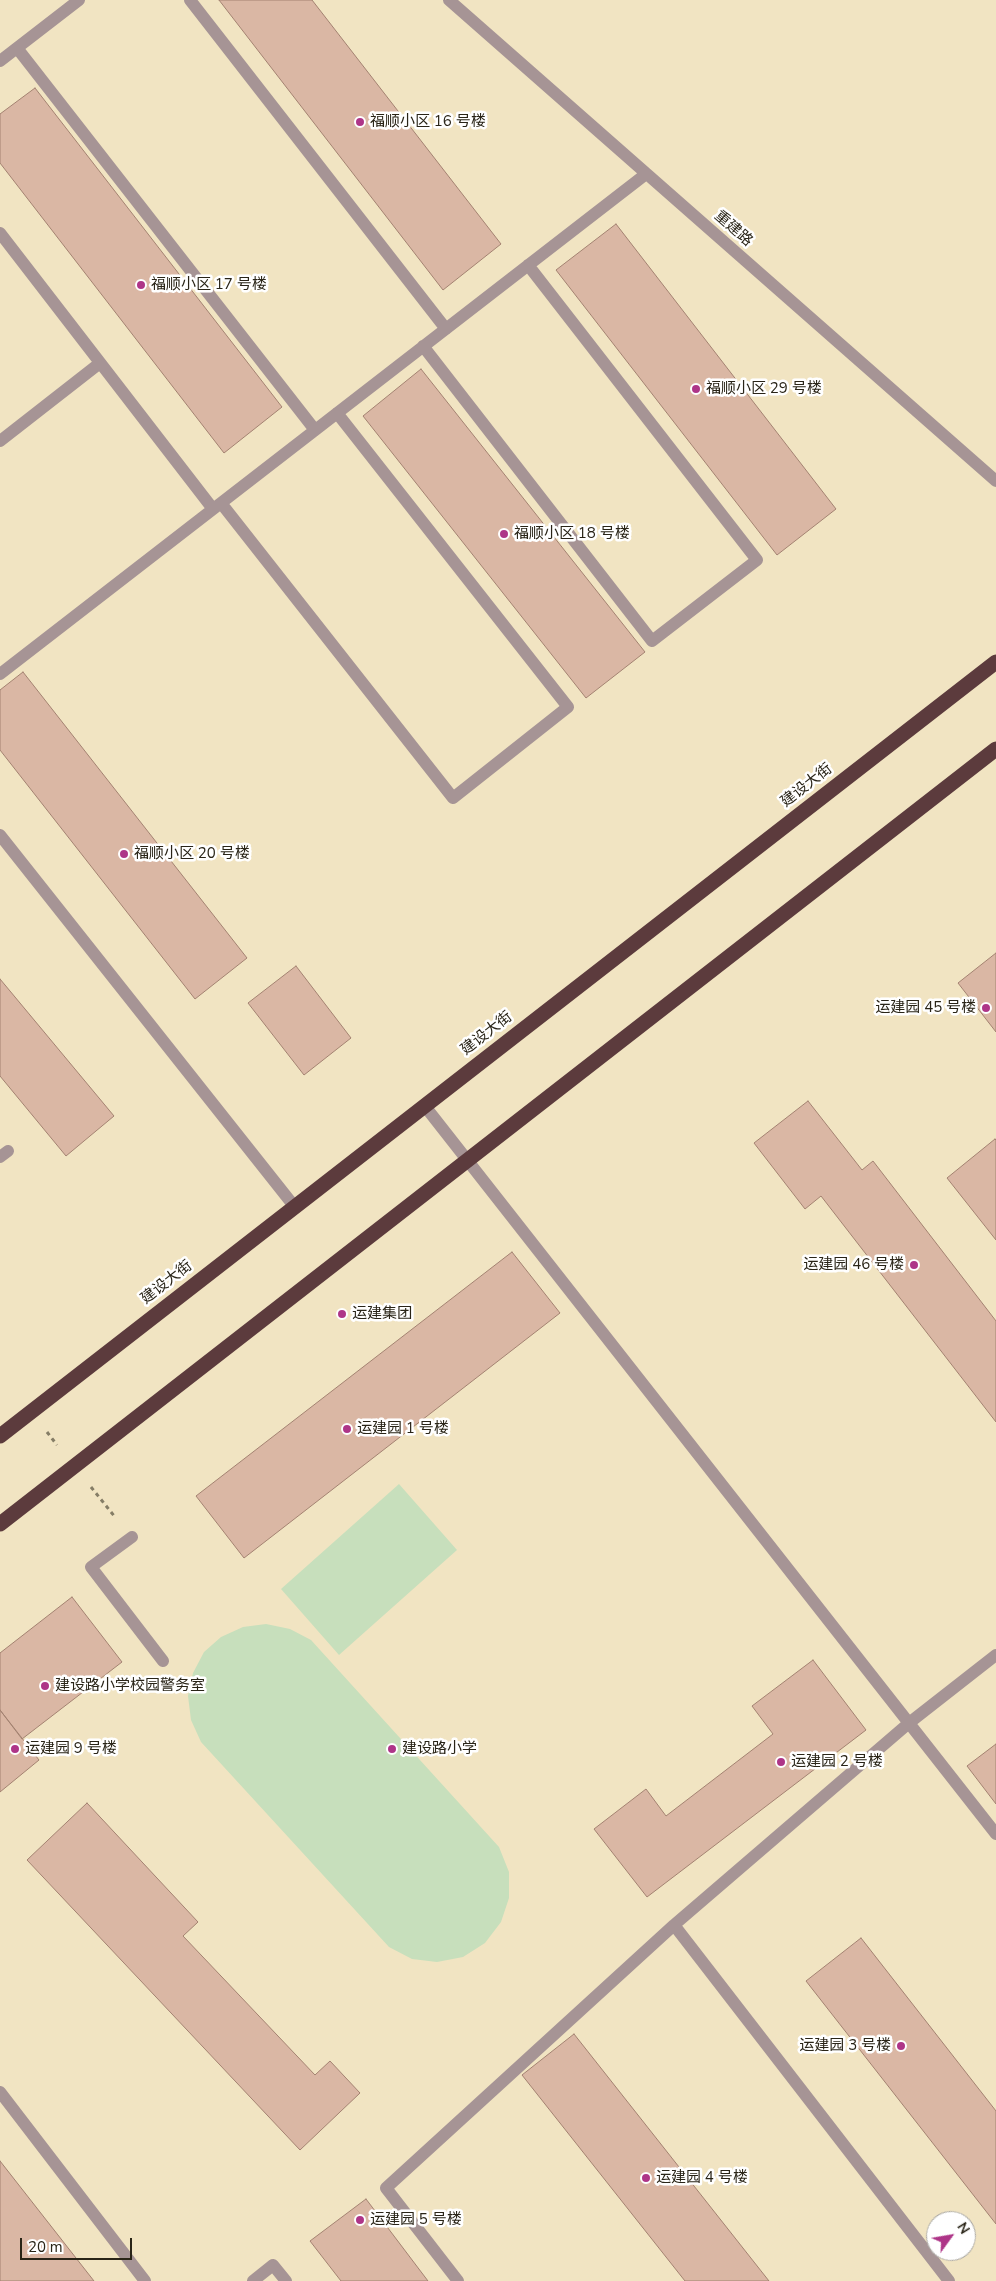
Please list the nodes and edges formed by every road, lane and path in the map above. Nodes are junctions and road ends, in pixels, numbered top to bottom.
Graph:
1 (79, 0) edge
2 (190, 0) edge
3 (449, 0) edge
4 (17, 48) junction
5 (0, 61) edge
6 (646, 174) junction
7 (0, 233) edge
8 (528, 265) junction
9 (446, 329) junction
10 (423, 346) junction
11 (100, 363) junction
12 (337, 413) junction
13 (315, 430) junction
14 (0, 441) edge
15 (996, 481) edge
16 (217, 506) junction
17 (996, 662) edge
18 (0, 674) edge
19 (996, 749) edge
20 (0, 835) edge
21 (424, 1105) junction
22 (468, 1160) junction
23 (294, 1206) junction
24 (0, 1436) edge
25 (0, 1524) edge
26 (132, 1537) dead end
27 (996, 1655) edge
28 (163, 1661) dead end
29 (909, 1723) junction
30 (996, 1834) edge
31 (674, 1925) junction
32 (0, 2092) edge
33 (145, 2281) edge
34 (253, 2281) edge
35 (286, 2281) edge
36 (458, 2281) edge
37 (949, 2281) edge

1 - 4 street
2 - 9 street
3 - 6 street, 重建路
4 - 5 street
4 - 13 street
6 - 8 street
6 - 15 street, 重建路
7 - 11 street
8 - 9 street
8 - 10 street
9 - 10 street
10 - 12 street
11 - 14 street
11 - 16 street
12 - 13 street
12 - 16 street
13 - 16 street
16 - 18 street
17 - 21 highway, 建设大街
19 - 22 highway
20 - 23 street
21 - 22 street
21 - 23 highway, 建设大街
22 - 25 highway
22 - 29 street
23 - 24 highway, 建设大街
26 - 28 street
27 - 29 street
29 - 30 street
29 - 31 street
31 - 36 street
31 - 37 street
32 - 33 street
34 - 35 street

